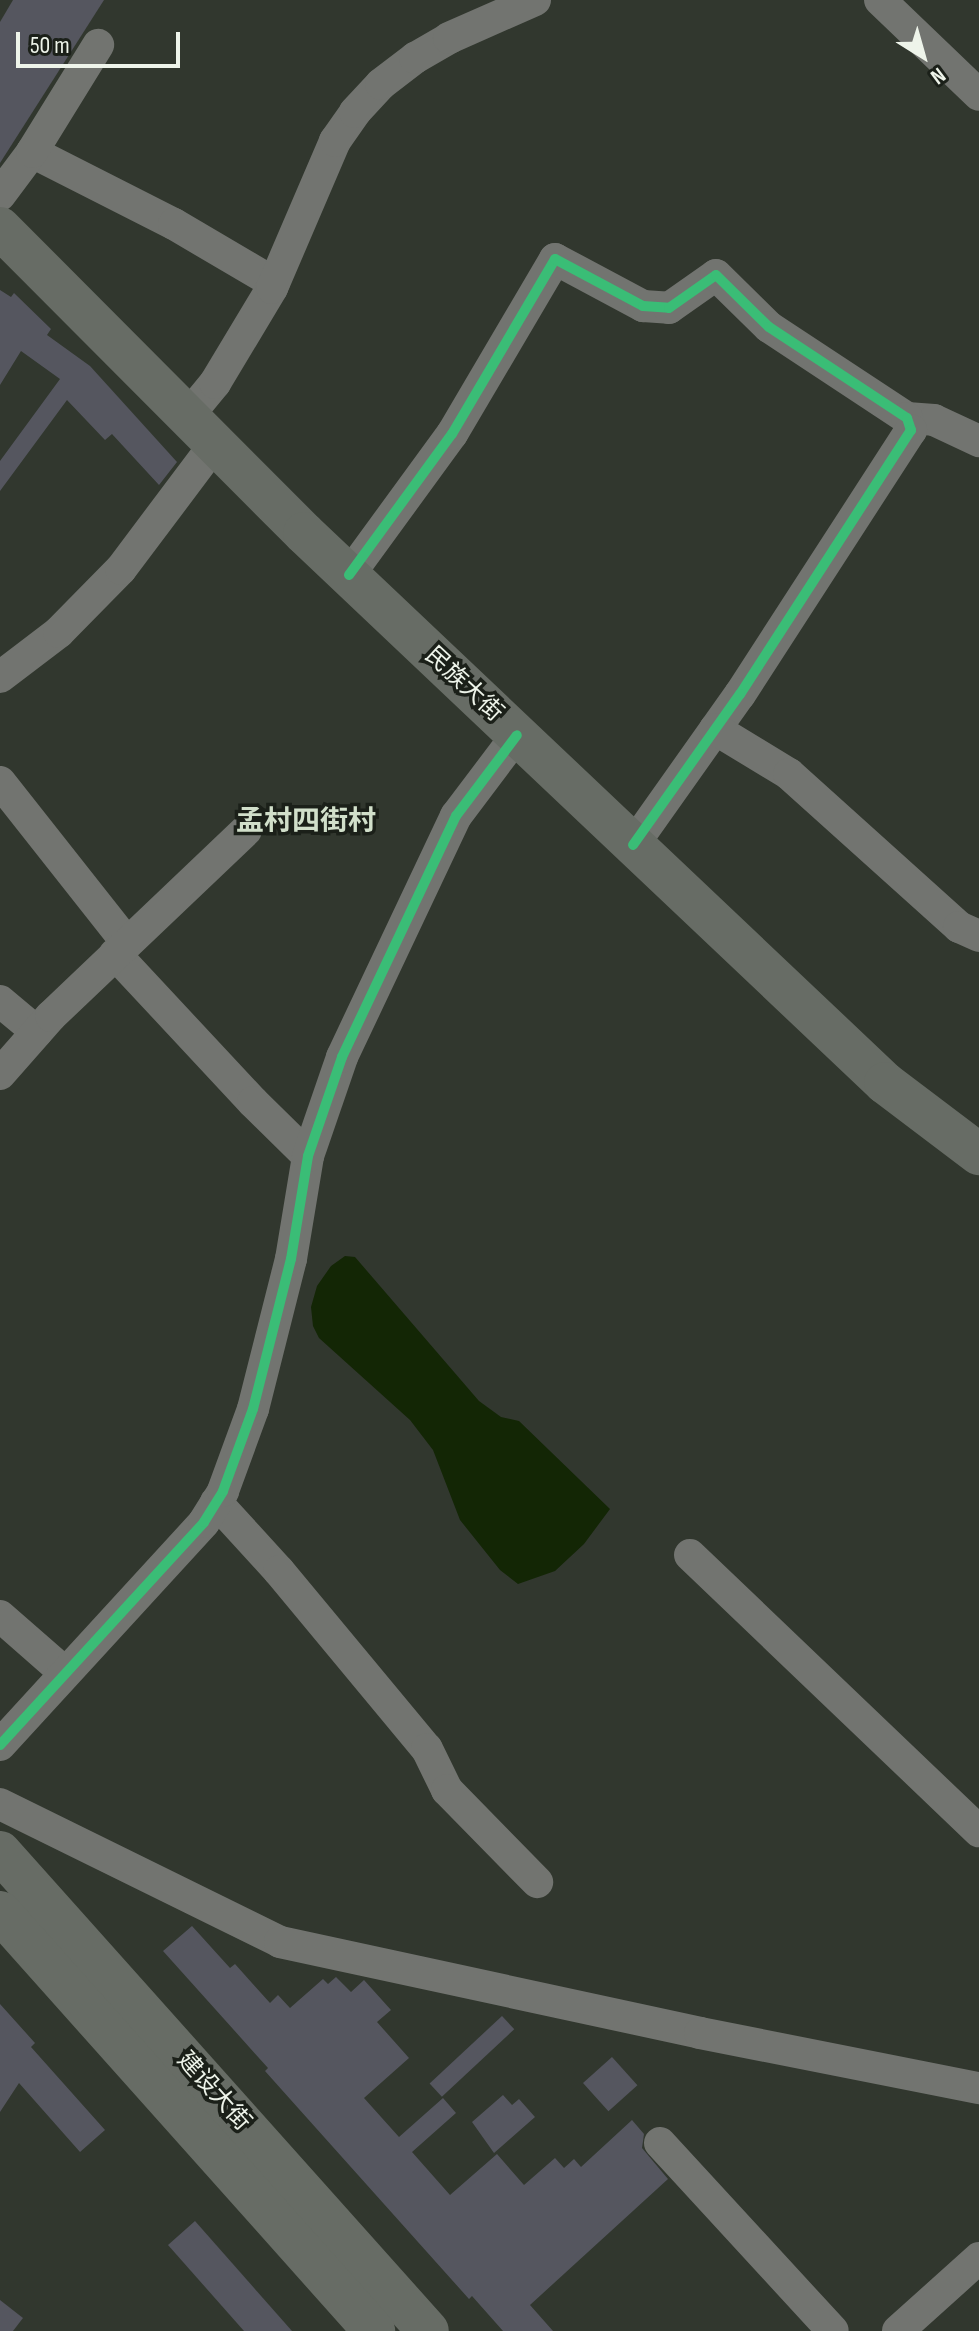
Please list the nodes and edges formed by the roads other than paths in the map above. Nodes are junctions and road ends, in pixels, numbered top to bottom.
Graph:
1 (535, 0) edge
2 (880, 0) edge
3 (98, 45) dead end
4 (979, 95) edge
5 (32, 152) junction
6 (0, 195) edge
7 (0, 228) edge
8 (274, 283) junction
9 (907, 418) junction
10 (201, 431) junction
11 (979, 441) edge
12 (349, 575) junction
13 (0, 677) edge
14 (715, 729) junction
15 (517, 735) junction
16 (0, 782) edge
17 (246, 830) dead end
18 (633, 845) junction
19 (979, 936) edge
20 (121, 948) junction
21 (0, 1001) edge
22 (37, 1032) junction
23 (0, 1074) edge
24 (979, 1154) edge
25 (308, 1156) junction
26 (216, 1502) junction
27 (690, 1555) dead end
28 (0, 1616) edge
29 (65, 1673) junction
30 (0, 1745) edge
31 (0, 1804) edge
32 (979, 1831) edge
33 (0, 1852) edge
34 (537, 1882) dead end
35 (0, 1912) edge
36 (979, 2088) edge
37 (660, 2143) dead end
38 (979, 2258) edge
39 (369, 2329) edge
40 (428, 2331) edge
41 (833, 2331) edge
42 (898, 2331) edge

1 - 8 street
2 - 4 street
3 - 5 street
5 - 6 street
5 - 8 street
7 - 10 main road, 民族大街
8 - 10 street
9 - 11 street
9 - 12 street
9 - 14 street
10 - 12 main road, 民族大街
10 - 13 street
12 - 15 main road, 民族大街
14 - 18 street
14 - 19 street
15 - 18 main road, 民族大街
15 - 25 street
16 - 20 street
17 - 20 street
18 - 24 main road, 民族大街
20 - 22 street
20 - 25 street
21 - 22 street
22 - 23 street
25 - 26 street
26 - 29 street
26 - 34 street
27 - 32 street
28 - 29 street
29 - 30 street
31 - 36 street
33 - 40 main road, 建设大街
35 - 39 main road, 建设大街
37 - 41 street
38 - 42 street

